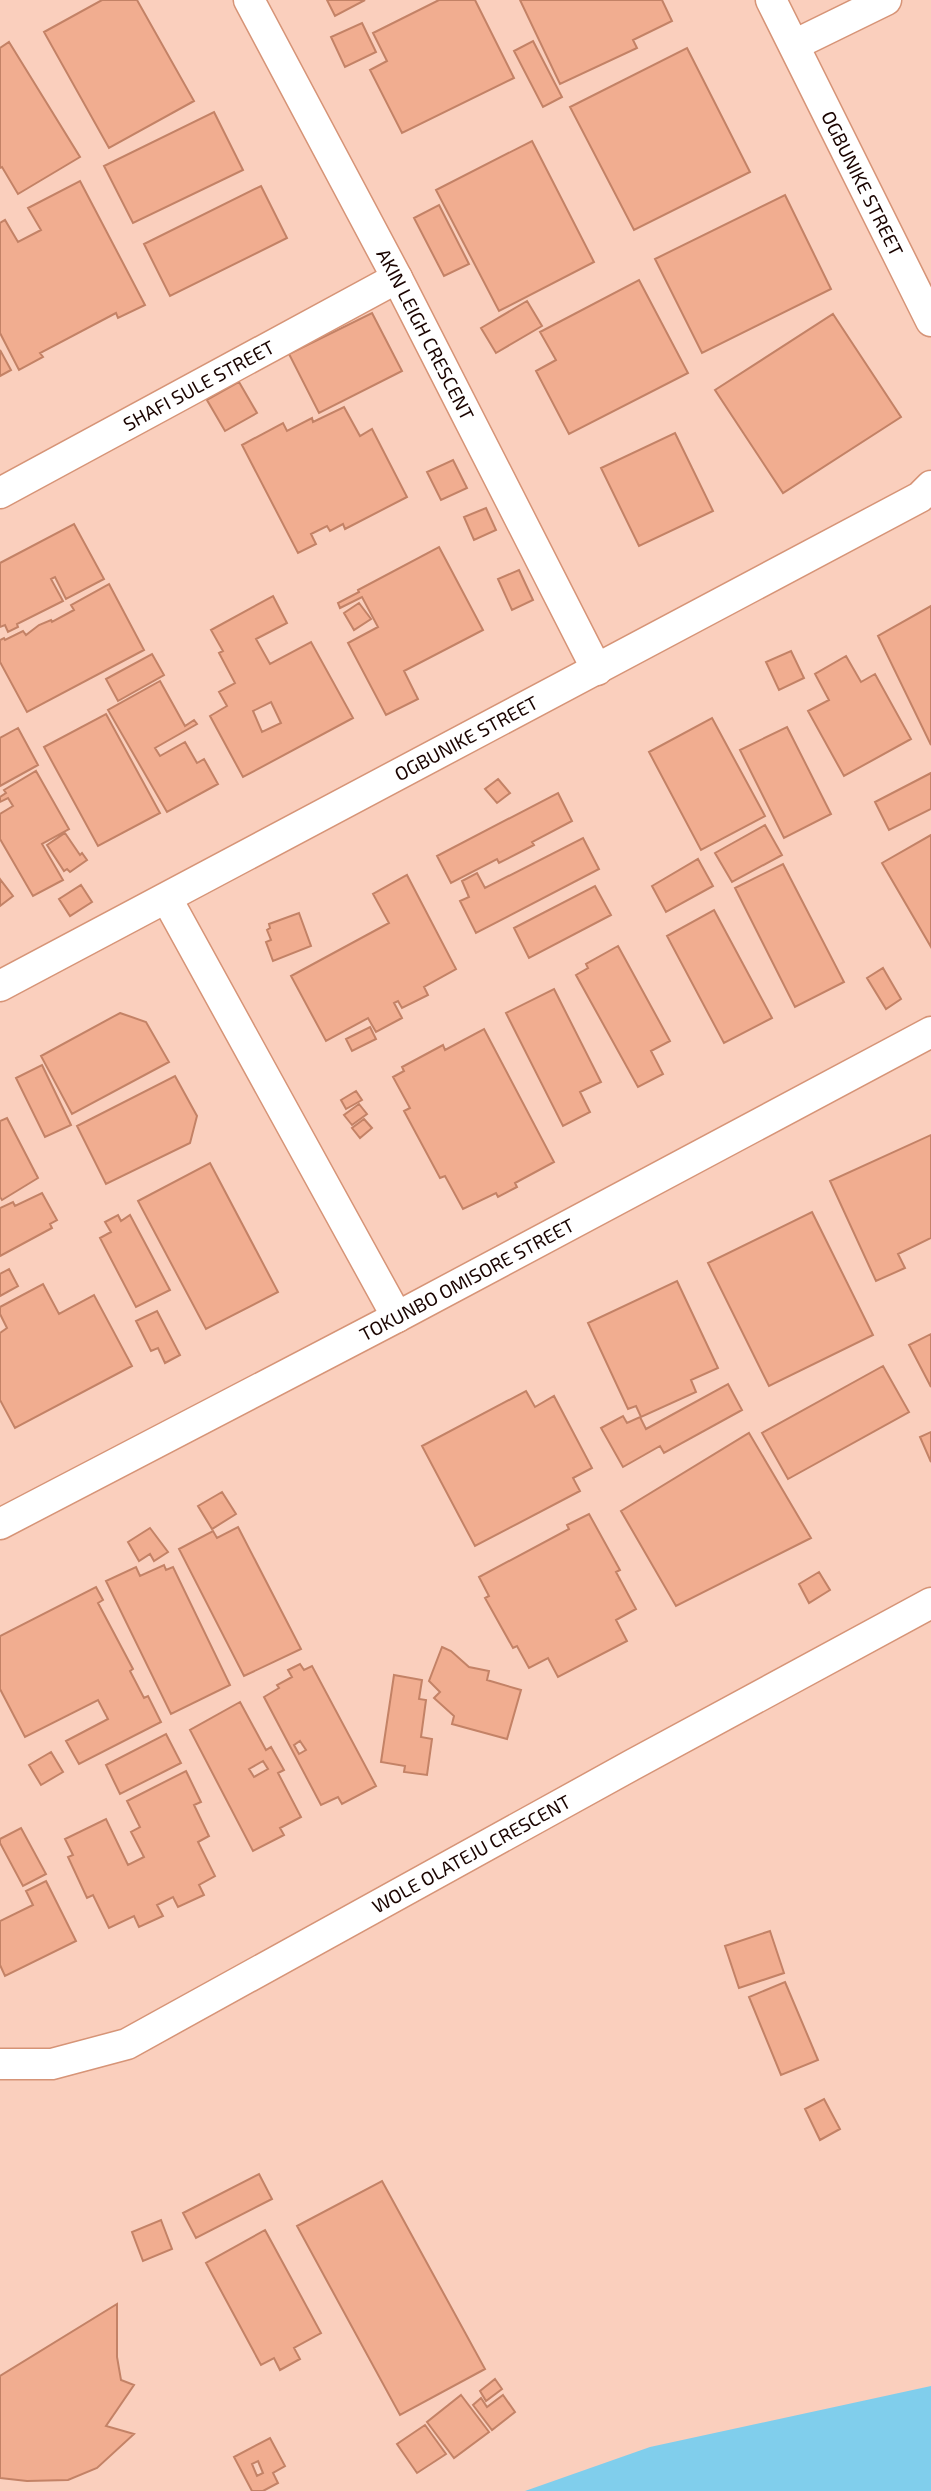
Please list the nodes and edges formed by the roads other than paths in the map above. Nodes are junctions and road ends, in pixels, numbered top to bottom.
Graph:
1 (249, 0) edge
2 (771, 0) edge
3 (886, 0) edge
4 (794, 45) junction
5 (397, 278) junction
6 (931, 321) edge
7 (931, 486) edge
8 (0, 493) edge
9 (597, 670) junction
10 (167, 899) junction
11 (0, 986) edge
12 (931, 1032) edge
13 (397, 1317) junction
14 (0, 1524) edge
15 (931, 1603) edge
16 (0, 2064) edge

1 - 5 street, AKIN LEIGH CRESCENT
2 - 4 street, OGBUNIKE STREET
3 - 4 street
4 - 6 street, OGBUNIKE STREET
5 - 8 street, SHAFI SULE STREET
5 - 9 street, AKIN LEIGH CRESCENT
7 - 9 street, OGBUNIKE STREET
9 - 10 street, OGBUNIKE STREET
10 - 11 street, OGBUNIKE STREET
10 - 13 street
12 - 13 street, TOKUNBO OMISORE STREET
13 - 14 street, TOKUNBO OMISORE STREET
15 - 16 street, WOLE OLATEJU CRESCENT

